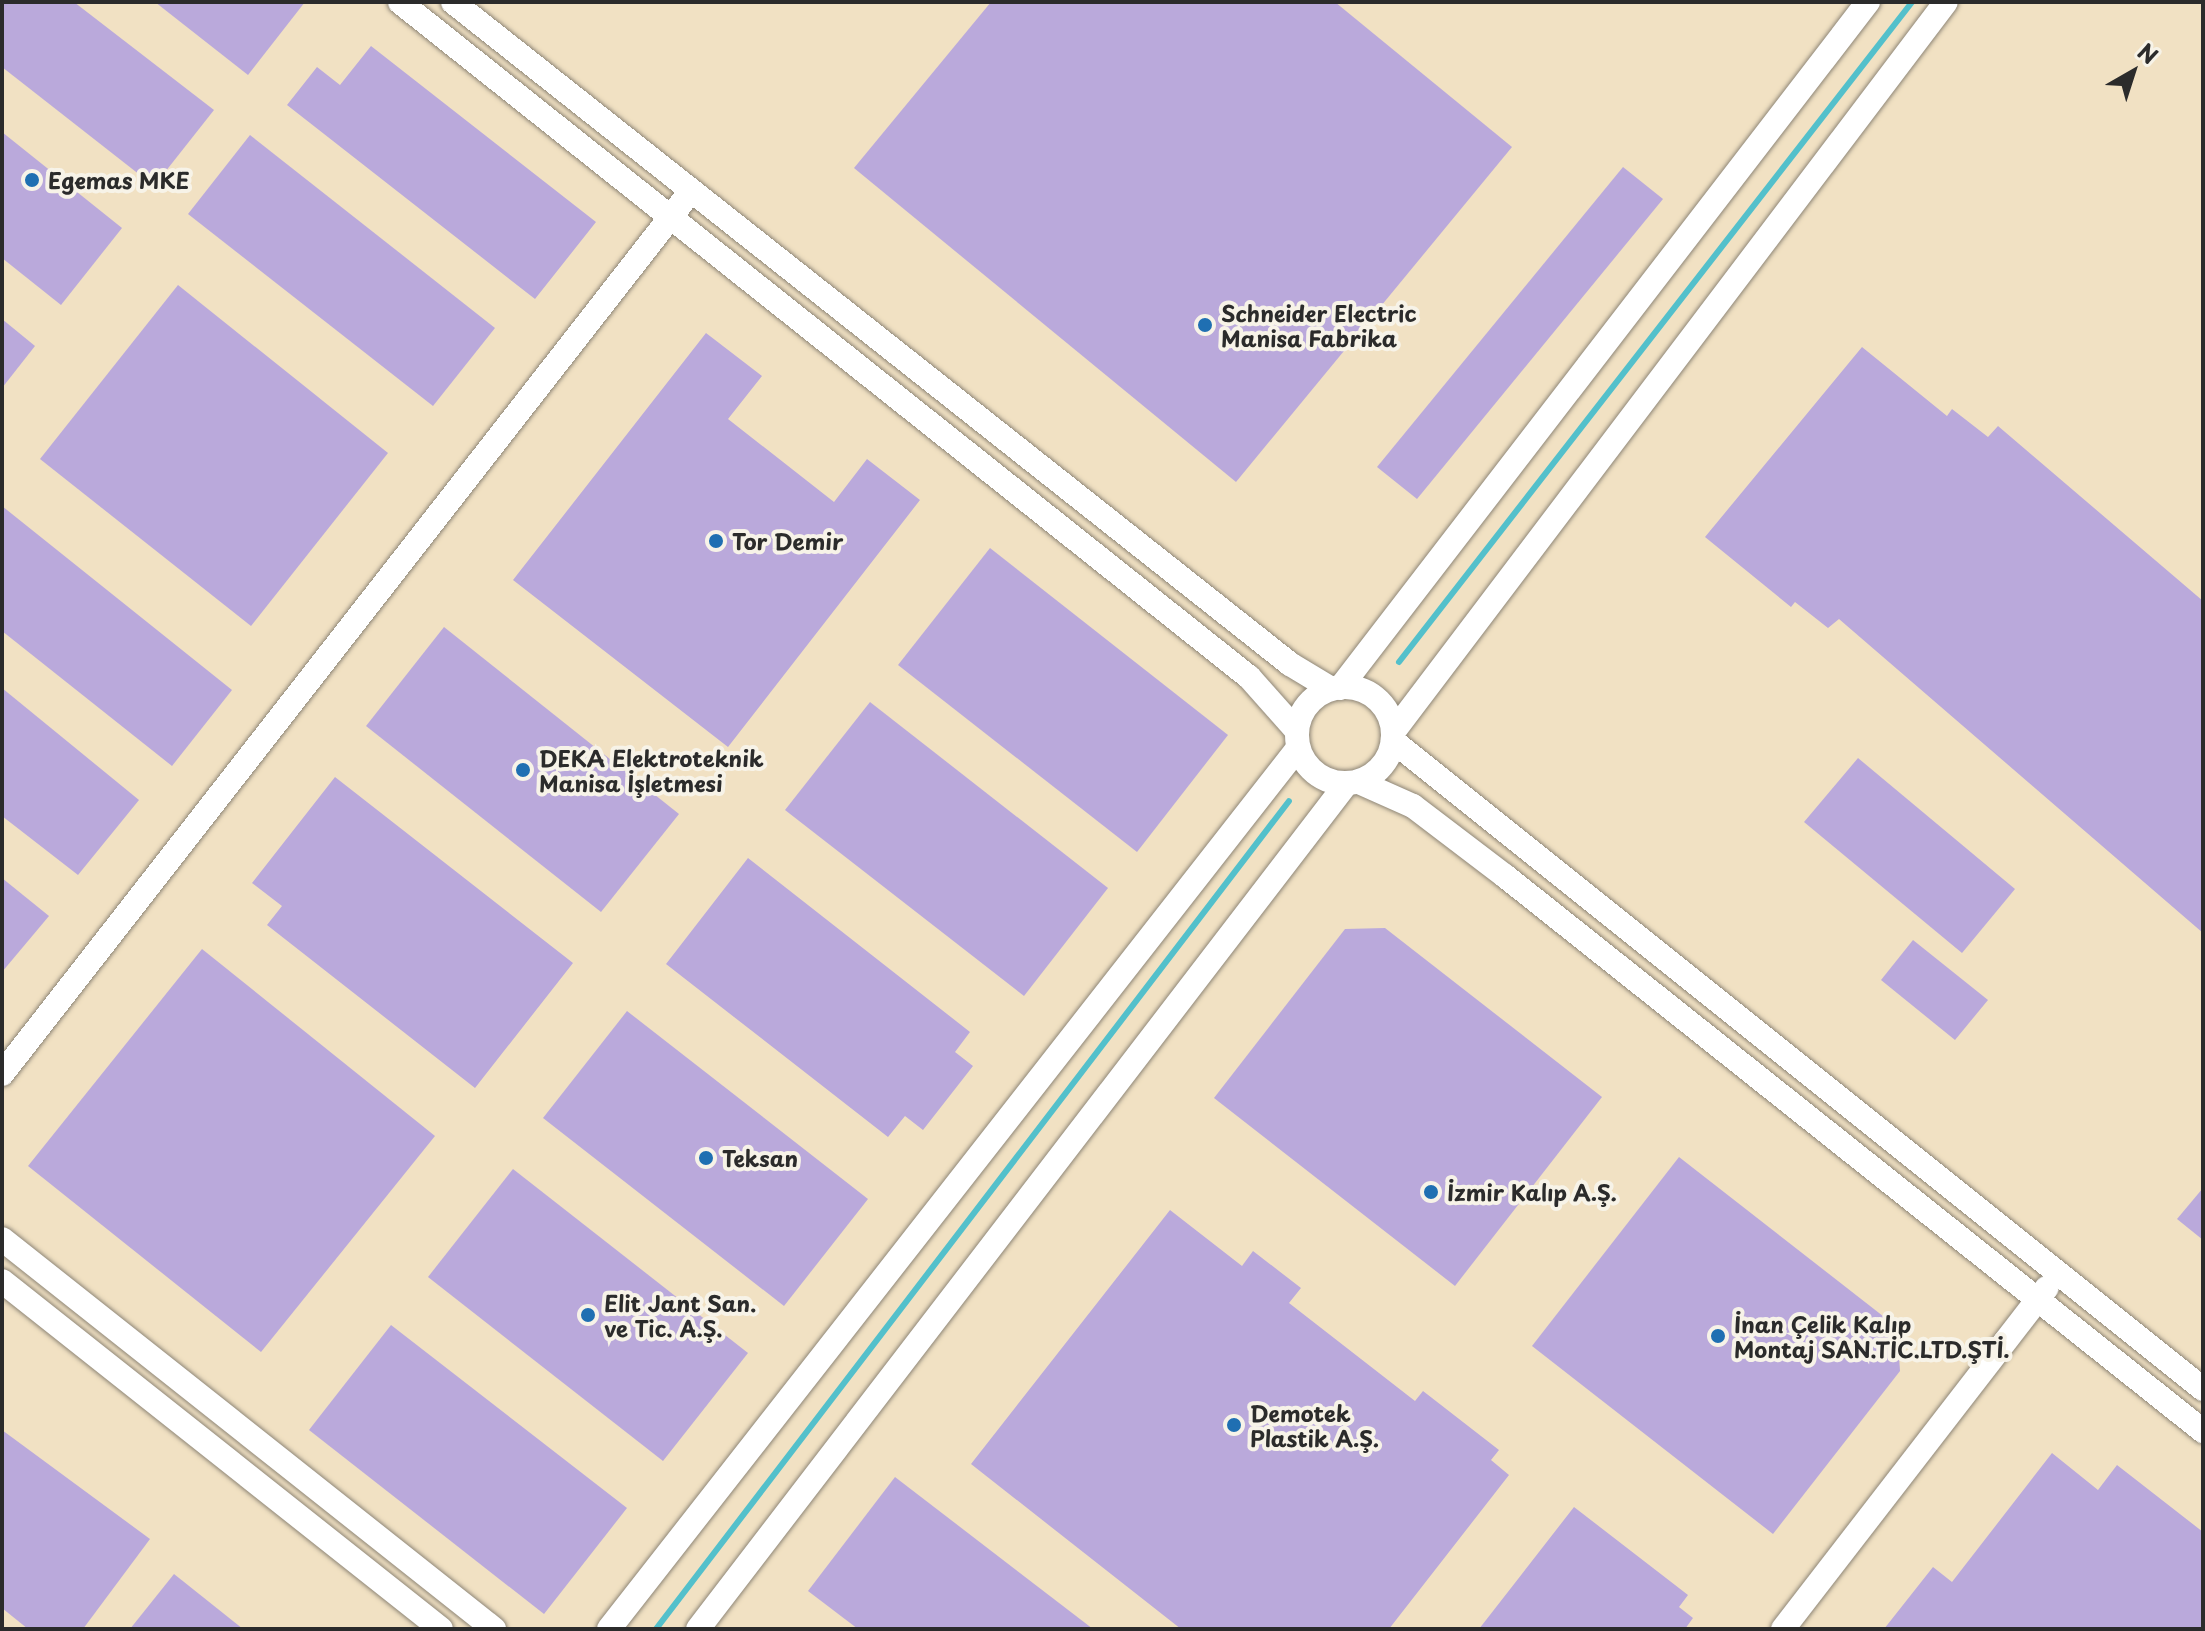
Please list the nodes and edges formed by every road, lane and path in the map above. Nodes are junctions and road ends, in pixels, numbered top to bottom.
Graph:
1 (400, 2) edge
2 (453, 2) edge
3 (1868, 2) edge
4 (1946, 2) edge
5 (690, 192) junction
6 (670, 219) junction
7 (1335, 688) junction
8 (1393, 736) junction
9 (1297, 739) junction
10 (1353, 782) junction
11 (2, 1074) edge
12 (2, 1239) edge
13 (2058, 1274) junction
14 (2, 1281) edge
15 (2038, 1300) junction
16 (2203, 1389) edge
17 (2203, 1431) edge
18 (441, 1629) edge
19 (494, 1629) edge
20 (609, 1629) edge
21 (698, 1629) edge
22 (1783, 1629) edge

1 - 6 street
2 - 5 street
3 - 7 street
4 - 8 street
5 - 6 street
5 - 7 street
6 - 9 street
6 - 11 street
7 - 8 street
7 - 9 street
8 - 10 street
8 - 13 street
9 - 10 street
9 - 20 street
10 - 15 street
10 - 21 street
12 - 19 street
13 - 15 street
13 - 16 street
14 - 18 street
15 - 17 street
15 - 22 street

